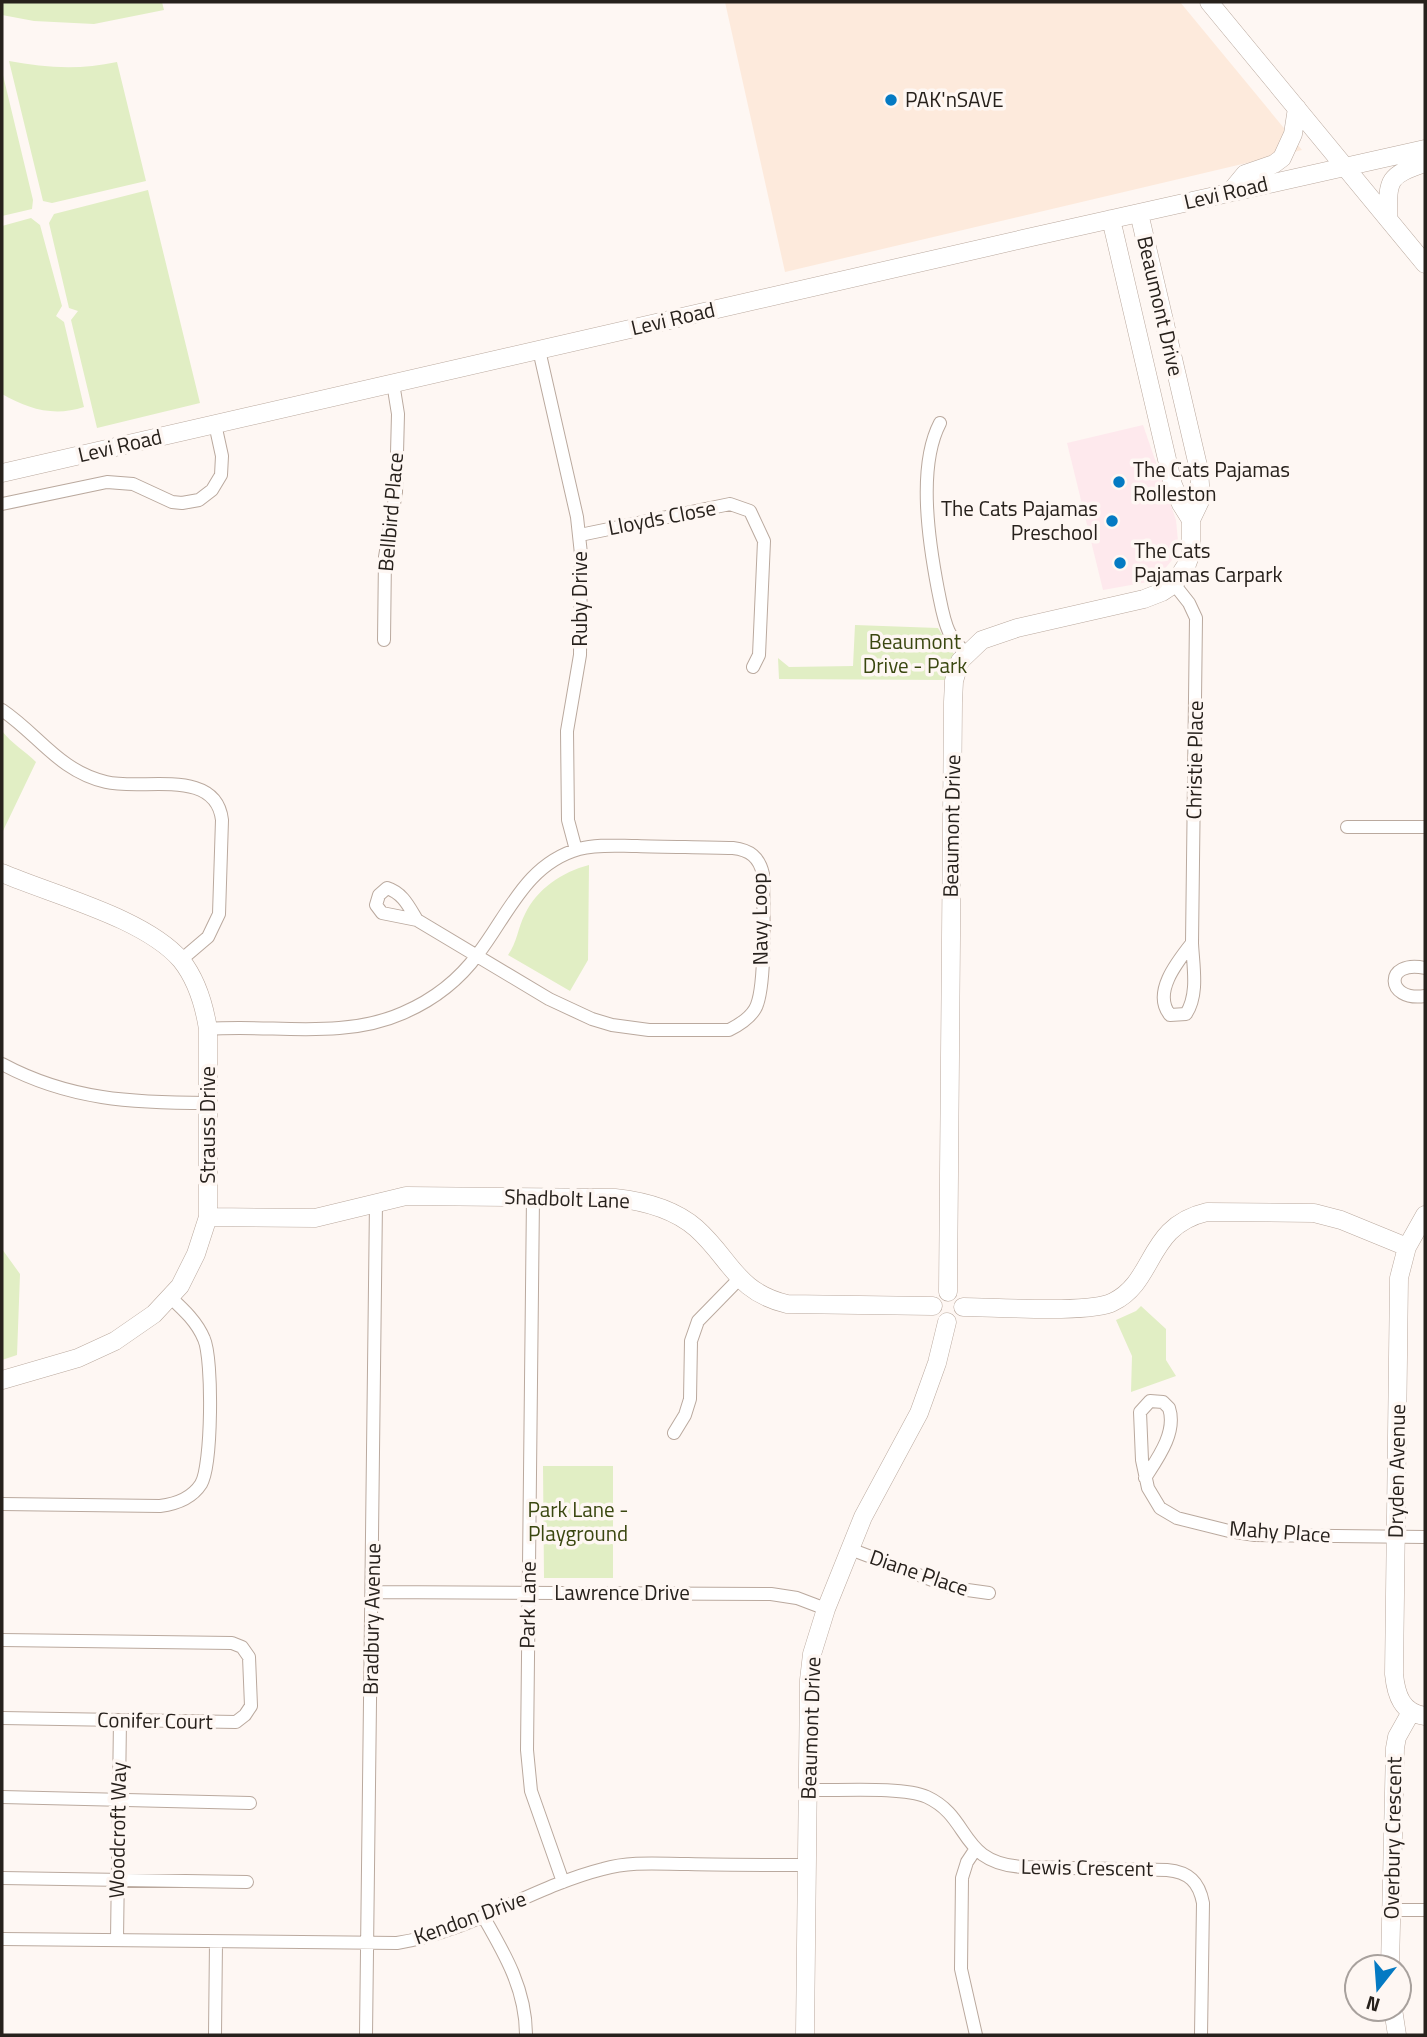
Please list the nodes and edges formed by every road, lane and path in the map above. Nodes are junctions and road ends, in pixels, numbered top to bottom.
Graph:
1 (1209, 2) edge
2 (1297, 108) junction
3 (1425, 149) edge
4 (1425, 163) edge
5 (1344, 166) junction
6 (1231, 191) junction
7 (1139, 213) junction
8 (1111, 219) junction
9 (1388, 219) junction
10 (1425, 264) edge
11 (539, 350) junction
12 (1176, 374) junction
13 (1149, 379) junction
14 (393, 383) junction
15 (940, 423) dead end
16 (215, 424) junction
17 (2, 473) edge
18 (2, 504) edge
19 (1191, 520) junction
20 (580, 535) junction
21 (1174, 584) junction
22 (384, 640) dead end
23 (966, 654) junction
24 (753, 667) dead end
25 (2, 710) edge
26 (1347, 827) dead end
27 (1425, 827) edge
28 (576, 850) junction
29 (2, 873) edge
30 (417, 920) dead end
31 (1192, 943) junction
32 (477, 956) junction
33 (181, 960) junction
34 (1425, 968) edge
35 (1425, 996) edge
36 (208, 1029) junction
37 (2, 1065) edge
38 (208, 1104) junction
39 (533, 1197) junction
40 (376, 1202) junction
41 (1425, 1214) edge
42 (208, 1217) junction
43 (1407, 1247) junction
44 (739, 1279) junction
45 (947, 1292) junction
46 (171, 1298) junction
47 (933, 1306) junction
48 (963, 1307) junction
49 (947, 1322) junction
50 (2, 1380) edge
51 (674, 1433) dead end
52 (1145, 1478) junction
53 (2, 1504) edge
54 (1396, 1537) junction
55 (1425, 1538) edge
56 (850, 1549) junction
57 (373, 1592) junction
58 (528, 1592) junction
59 (989, 1593) dead end
60 (826, 1609) junction
61 (2, 1640) edge
62 (1418, 1714) edge
63 (2, 1717) edge
64 (120, 1720) junction
65 (808, 1790) junction
66 (2, 1797) edge
67 (118, 1800) junction
68 (250, 1802) dead end
69 (975, 1850) junction
70 (806, 1866) junction
71 (2, 1878) edge
72 (117, 1880) junction
73 (247, 1882) dead end
74 (563, 1882) junction
75 (1391, 1910) junction
76 (1425, 1910) edge
77 (483, 1916) junction
78 (2, 1939) edge
79 (117, 1940) junction
80 (216, 1942) junction
81 (368, 1942) junction
82 (1390, 1953) edge
83 (215, 2035) edge
84 (366, 2035) edge
85 (526, 2035) edge
86 (805, 2035) edge
87 (976, 2035) edge
88 (1201, 2035) edge

1 - 2 street
2 - 5 street
2 - 6 street
3 - 5 street, Levi Road
4 - 9 street
5 - 6 street, Levi Road
5 - 9 street
6 - 7 street, Levi Road
7 - 8 street, Levi Road
7 - 12 street, Beaumont Drive
8 - 11 street, Levi Road
8 - 13 street, Beaumont Drive
9 - 10 street
11 - 14 street, Levi Road
11 - 20 street, Ruby Drive
12 - 13 street
12 - 19 street, Beaumont Drive
13 - 19 street, Beaumont Drive
14 - 16 street, Levi Road
14 - 22 street, Bellbird Place
15 - 23 street
16 - 17 street, Levi Road
16 - 18 street
19 - 21 street, Beaumont Drive
20 - 24 street, Lloyds Close
20 - 28 street, Ruby Drive
21 - 23 street
21 - 31 street, Christie Place
23 - 45 street, Beaumont Drive
25 - 33 street
26 - 27 street
28 - 32 street, Navy Loop
28 - 32 street, Navy Loop
29 - 33 street, Strauss Drive
30 - 32 street
31 - 31 street, Christie Place
32 - 36 street, Navy Loop
33 - 36 street, Strauss Drive
34 - 35 street
36 - 38 street, Strauss Drive
37 - 38 street
38 - 42 street, Strauss Drive
39 - 40 street, Shadbolt Lane
39 - 44 street, Shadbolt Lane
39 - 58 street, Park Lane
40 - 42 street, Shadbolt Lane
40 - 57 street, Bradbury Avenue
41 - 43 street, Dryden Avenue
42 - 46 street, Strauss Drive
43 - 48 street
43 - 54 street, Dryden Avenue
44 - 47 street, Shadbolt Lane
44 - 51 street
45 - 47 street
45 - 48 street
46 - 50 street, Strauss Drive
46 - 53 street
47 - 49 street
48 - 49 street
49 - 56 street, Beaumont Drive
52 - 52 street, Mahy Place
52 - 54 street, Mahy Place
54 - 55 street, Mahy Place
54 - 62 street, Dryden Avenue
56 - 59 street, Diane Place
56 - 60 street, Beaumont Drive
57 - 58 street, Lawrence Drive
57 - 81 street, Bradbury Avenue
58 - 60 street, Lawrence Drive
58 - 74 street, Park Lane
60 - 65 street, Beaumont Drive
61 - 64 street, Conifer Court
62 - 75 street, Overbury Crescent
63 - 64 street, Conifer Court
64 - 67 street, Woodcroft Way
65 - 69 street, Lewis Crescent
65 - 70 street, Beaumont Drive
66 - 67 street
67 - 68 street
67 - 72 street, Woodcroft Way
69 - 87 street
69 - 88 street, Lewis Crescent
70 - 74 street, Kendon Drive
70 - 86 street, Beaumont Drive
71 - 72 street
72 - 73 street
72 - 79 street, Woodcroft Way
74 - 77 street, Kendon Drive
75 - 76 street
75 - 82 street, Overbury Crescent
77 - 81 street, Kendon Drive
77 - 85 street
78 - 79 street, Kendon Drive
79 - 80 street, Kendon Drive
80 - 81 street, Kendon Drive
80 - 83 street
81 - 84 street, Bradbury Avenue

